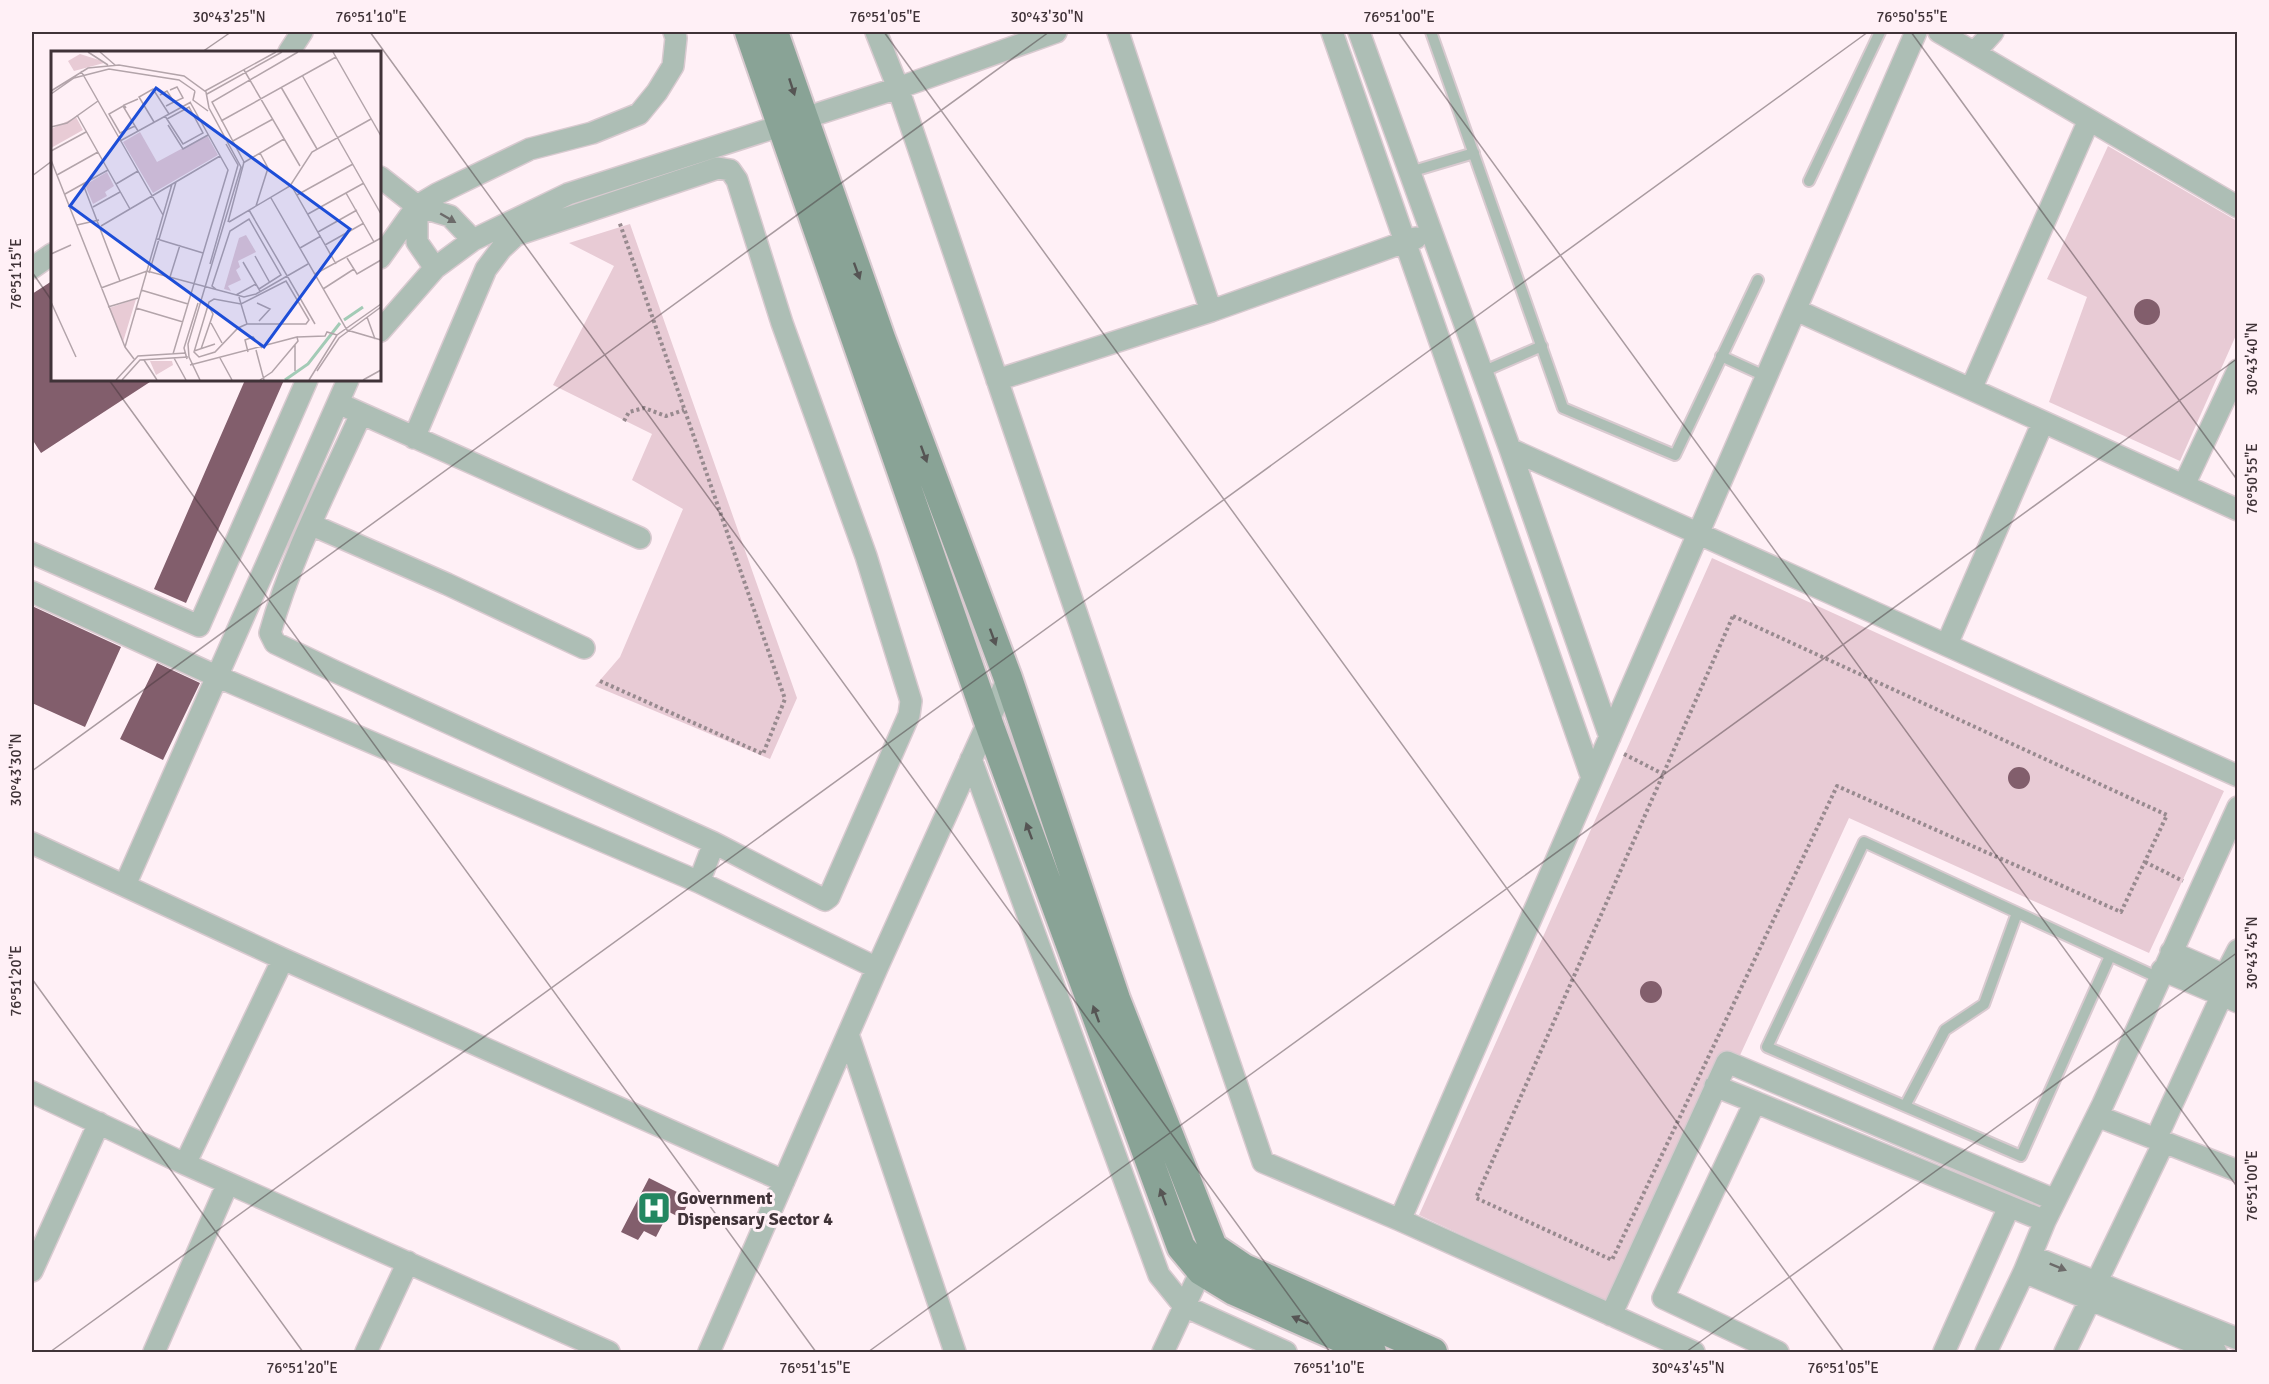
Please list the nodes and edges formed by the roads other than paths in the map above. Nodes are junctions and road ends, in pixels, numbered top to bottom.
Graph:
1 (302, 32) edge
2 (674, 32) edge
3 (749, 32) edge
4 (774, 32) edge
5 (876, 32) edge
6 (1056, 32) edge
7 (1118, 32) edge
8 (1332, 32) edge
9 (1359, 32) edge
10 (1431, 32) edge
11 (1880, 32) edge
12 (1916, 32) edge
13 (1939, 32) edge
14 (1993, 32) edge
15 (290, 51) edge
16 (1975, 52) junction
17 (898, 88) junction
18 (2089, 120) junction
19 (792, 122) junction
20 (1474, 153) junction
21 (1410, 172) junction
22 (381, 178) edge
23 (1809, 181) dead end
24 (417, 206) junction
25 (2238, 207) edge
26 (1431, 232) junction
27 (473, 240) junction
28 (1405, 242) junction
29 (51, 255) edge
30 (381, 257) edge
31 (32, 268) edge
32 (435, 268) junction
33 (1758, 280) dead end
34 (1796, 310) junction
35 (1211, 311) junction
36 (381, 330) edge
37 (1542, 346) junction
38 (1721, 356) junction
39 (2238, 370) edge
40 (1482, 372) junction
41 (1767, 377) junction
42 (997, 380) junction
43 (307, 381) edge
44 (348, 381) edge
45 (1971, 389) junction
46 (337, 403) junction
47 (362, 414) junction
48 (2043, 422) junction
49 (414, 438) junction
50 (1510, 449) junction
51 (2184, 485) junction
52 (2238, 510) edge
53 (312, 525) junction
54 (1700, 533) junction
55 (640, 538) dead end
56 (32, 553) edge
57 (32, 592) edge
58 (1947, 644) junction
59 (584, 648) dead end
60 (216, 676) junction
61 (1008, 678) junction
62 (988, 721) junction
63 (1608, 741) junction
64 (971, 759) junction
65 (2238, 776) edge
66 (1592, 778) junction
67 (2238, 807) edge
68 (32, 843) edge
69 (714, 843) junction
70 (699, 882) junction
71 (125, 885) junction
72 (2017, 913) junction
73 (2238, 950) edge
74 (2110, 956) junction
75 (283, 959) junction
76 (2164, 967) junction
77 (877, 968) junction
78 (2230, 988) edge
79 (848, 1034) junction
80 (1715, 1086) junction
81 (32, 1092) edge
82 (1755, 1101) junction
83 (1905, 1106) junction
84 (2100, 1110) junction
85 (99, 1123) junction
86 (2160, 1136) junction
87 (2238, 1159) edge
88 (185, 1164) junction
89 (2238, 1171) edge
90 (784, 1182) junction
91 (228, 1183) junction
92 (2055, 1200) junction
93 (2009, 1207) junction
94 (1400, 1220) junction
95 (2045, 1221) junction
96 (1207, 1259) junction
97 (408, 1262) junction
98 (2027, 1264) junction
99 (32, 1271) edge
100 (2090, 1287) junction
101 (1184, 1306) junction
102 (1611, 1315) junction
103 (2238, 1339) edge
104 (601, 1351) edge
105 (2206, 1351) edge
106 (154, 1353) edge
107 (366, 1353) edge
108 (709, 1353) edge
109 (955, 1353) edge
110 (1163, 1353) edge
111 (1286, 1353) edge
112 (1372, 1353) edge
113 (1433, 1353) edge
114 (1694, 1353) edge
115 (1778, 1353) edge
116 (1944, 1353) edge
117 (1986, 1353) edge
118 (2065, 1353) edge

1 - 15 street
2 - 24 street
3 - 19 street
4 -> 19 street
5 - 17 street
6 - 17 street
7 - 35 street
8 - 28 street
9 - 21 street
10 - 20 lane
11 - 23 lane
12 - 34 street
13 - 16 street
14 - 16 street
16 - 18 street
17 - 19 street
17 - 42 street
18 - 25 street
18 - 45 street
19 - 27 street
19 -> 61 street
19 - 62 street
20 - 21 lane
20 - 37 lane
21 - 26 street
22 - 24 street
24 -> 27 street
24 - 30 street
24 - 32 street
26 - 28 street
26 - 40 street
27 - 32 street
28 - 35 street
28 - 66 street
29 - 31 street
32 - 36 street
33 - 38 lane
34 - 41 street
34 - 45 street
35 - 42 street
37 - 38 lane
37 - 40 lane
38 - 41 lane
39 - 51 street
40 - 50 street
41 - 54 street
42 - 94 street
43 - 56 street
44 - 46 street
45 - 48 street
46 - 47 street
46 - 60 street
47 - 49 street
47 - 53 street
48 - 51 street
48 - 58 street
49 - 55 street
49 - 69 street
50 - 54 street
50 - 63 street
51 - 52 street
53 - 59 street
53 - 69 street
54 - 58 street
54 - 63 street
57 - 60 street
58 - 65 street
60 - 70 street
60 - 71 street
61 - 62 street
61 - 96 street
62 - 64 street
96 -> 62 street
63 - 66 street
64 - 77 street
64 - 101 street
66 - 94 street
67 - 76 street
68 - 71 street
69 - 70 street
70 - 77 street
71 - 75 street
72 - 74 lane
72 - 83 lane
72 - 83 lane
73 - 78 street
74 - 76 lane
74 - 83 lane
75 - 88 street
75 - 90 street
76 - 78 street
76 - 84 street
77 - 79 street
78 - 86 street
79 - 90 street
79 - 109 street
80 - 82 street
80 - 92 street
80 - 102 street
81 - 85 street
82 - 93 street
82 - 115 street
84 - 86 street
84 - 92 street
85 - 88 street
85 - 99 street
86 - 87 street
86 - 89 street
86 - 100 street
88 - 91 street
90 - 108 street
91 - 97 street
91 - 106 street
92 - 95 street
93 - 95 street
93 - 116 street
94 - 102 street
95 - 98 street
96 - 101 street
112 -> 96 street
96 - 113 street
97 - 104 street
97 - 107 street
98 - 100 street
98 - 117 street
100 - 103 street
100 - 105 street
100 - 118 street
101 - 110 street
101 - 111 street
102 - 114 street

